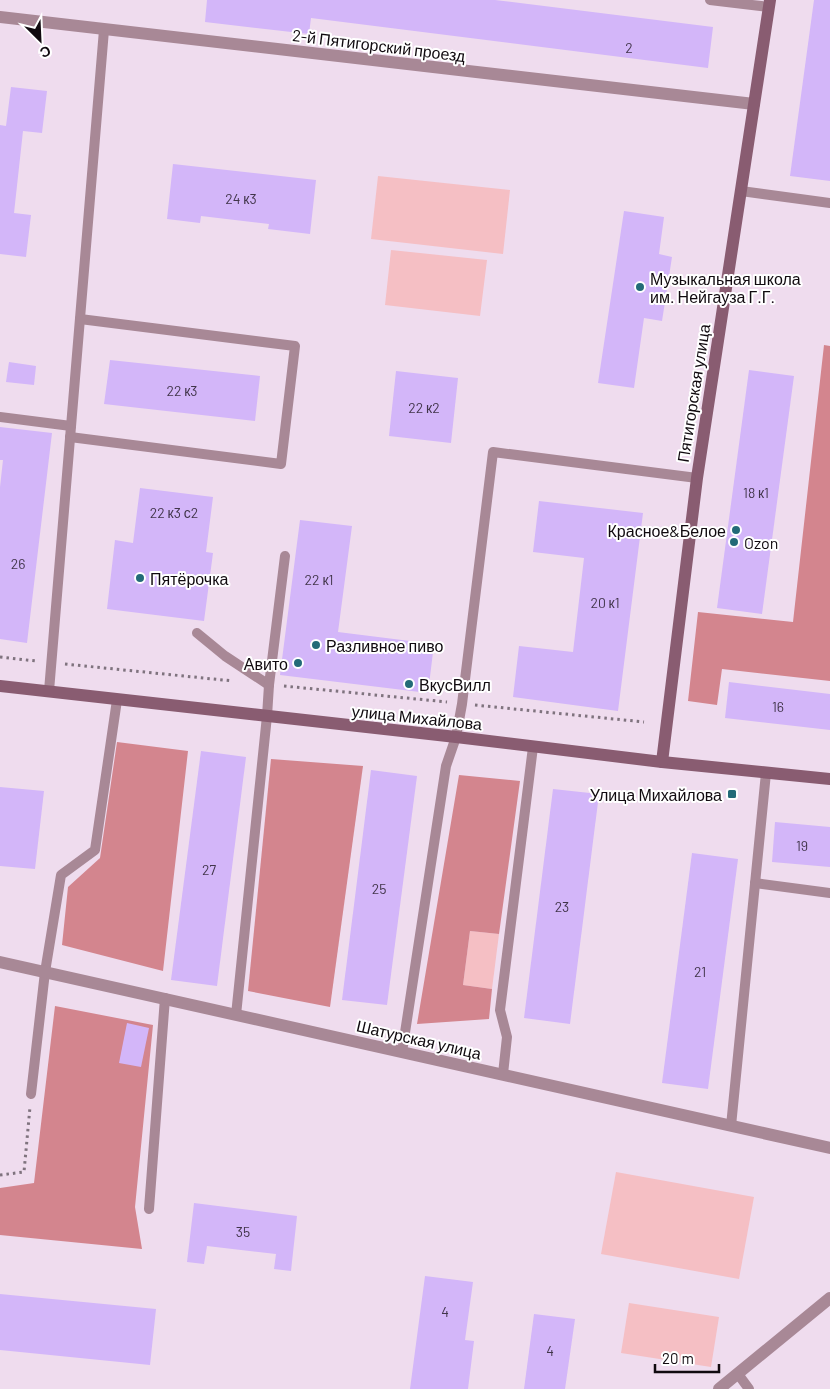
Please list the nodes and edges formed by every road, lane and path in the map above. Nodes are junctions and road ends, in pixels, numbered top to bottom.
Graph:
1 (710, 0) edge
2 (769, 4) edge
3 (0, 17) edge
4 (104, 30) junction
5 (754, 104) junction
6 (741, 191) junction
7 (830, 203) edge
8 (80, 319) junction
9 (0, 417) edge
10 (71, 426) junction
11 (70, 437) junction
12 (697, 478) junction
13 (285, 556) dead end
14 (197, 633) dead end
15 (0, 657) edge
16 (51, 663) junction
17 (240, 682) dead end
18 (269, 685) junction
19 (0, 686) edge
20 (49, 691) junction
21 (117, 700) junction
22 (462, 704) junction
23 (267, 716) junction
24 (644, 722) dead end
25 (456, 737) junction
26 (533, 747) junction
27 (662, 762) junction
28 (766, 773) junction
29 (830, 779) edge
30 (755, 883) junction
31 (830, 893) edge
32 (0, 962) edge
33 (45, 972) junction
34 (165, 998) junction
35 (236, 1015) junction
36 (402, 1052) junction
37 (503, 1074) junction
38 (31, 1094) joint
39 (731, 1126) junction
40 (830, 1148) edge
41 (0, 1175) edge
42 (149, 1209) dead end
43 (830, 1298) edge
44 (738, 1374) junction
45 (719, 1389) edge
46 (749, 1389) edge

1 - 2 lane
2 - 5 street, Пятигорская улица
3 - 4 street, 2-й Пятигорский проезд
4 - 5 street, 2-й Пятигорский проезд
4 - 8 lane
5 - 6 street, Пятигорская улица
6 - 7 lane
6 - 12 street, Пятигорская улица
8 - 10 lane
8 - 11 lane
9 - 10 lane
10 - 11 lane
11 - 16 lane
12 - 22 lane
12 - 27 street, Пятигорская улица
13 - 18 lane
14 - 18 lane
15 - 16 path
16 - 17 path
16 - 20 lane
18 - 22 path
18 - 23 lane
19 - 20 street, улица Михайлова
20 - 21 street, улица Михайлова
21 - 23 street, улица Михайлова
21 - 33 lane
22 - 24 path
22 - 25 lane
23 - 25 street, улица Михайлова
23 - 35 lane
25 - 26 street, улица Михайлова
25 - 36 lane
26 - 27 street, улица Михайлова
26 - 37 lane
27 - 28 street, улица Михайлова
28 - 29 street, улица Михайлова
28 - 30 lane
30 - 31 lane
30 - 39 lane
32 - 33 street, Шатурская улица
33 - 34 street, Шатурская улица
33 - 38 lane
34 - 35 street, Шатурская улица
34 - 42 lane
35 - 36 street, Шатурская улица
36 - 37 street, Шатурская улица
37 - 39 street, Шатурская улица
38 - 41 path
39 - 40 street, Шатурская улица
43 - 44 street
44 - 45 street
44 - 46 lane

